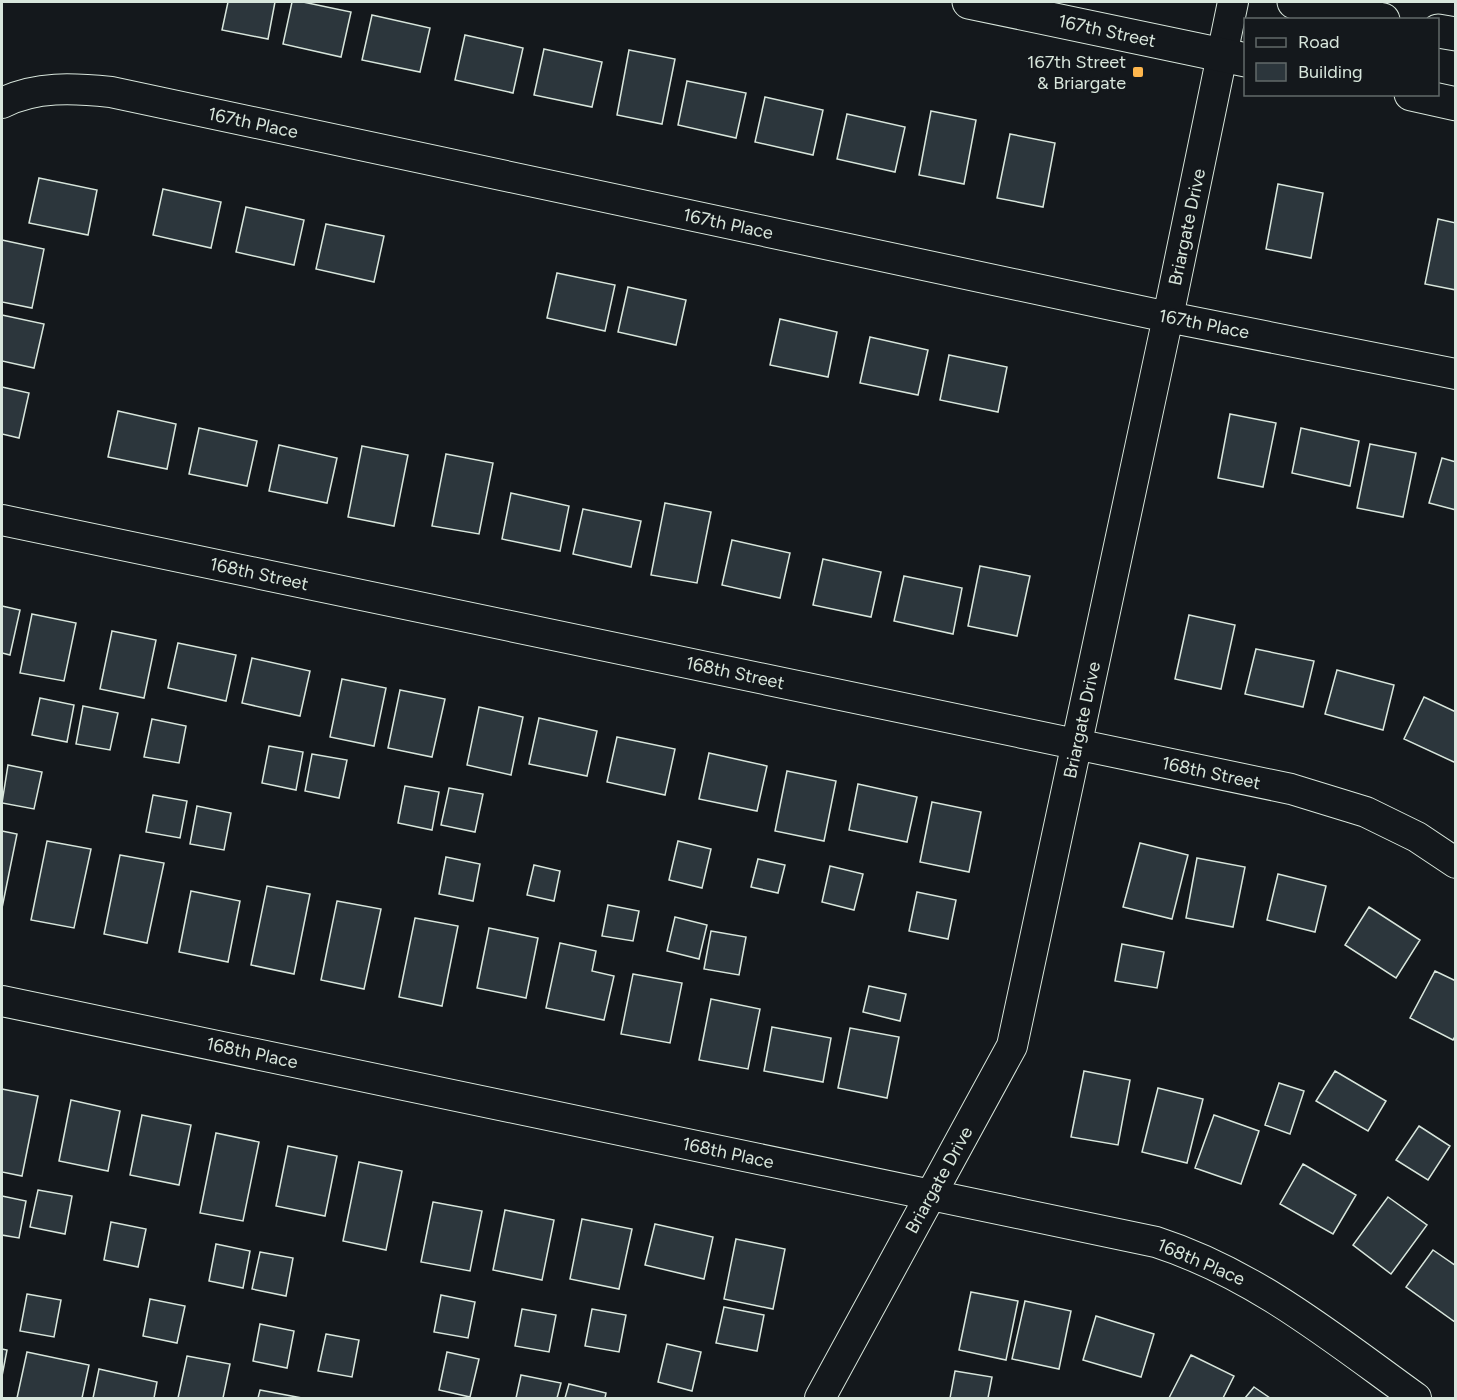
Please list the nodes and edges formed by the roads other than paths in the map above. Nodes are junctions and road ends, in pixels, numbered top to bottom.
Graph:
1 (969, 2) edge
2 (1233, 2) edge
3 (1294, 2) edge
4 (1373, 18) edge
5 (1439, 31) edge
6 (1455, 34) edge
7 (1234, 57) edge
8 (1420, 96) edge
9 (2, 103) edge
10 (1455, 104) edge
11 (1168, 317) junction
12 (1455, 374) edge
13 (2, 520) edge
14 (1077, 745) junction
15 (1455, 863) edge
16 (2, 1001) edge
17 (930, 1195) junction
18 (820, 1398) edge
19 (1416, 1398) edge

1 - 7 main road, 167th Street
2 - 7 street, Briargate Drive
3 - 4 main road
5 - 6 main road
7 - 11 street, Briargate Drive
8 - 10 main road
9 - 11 street, 167th Place
11 - 12 street, 167th Place
11 - 14 street, Briargate Drive
13 - 14 street, 168th Street
14 - 15 street, 168th Street
14 - 17 street, Briargate Drive
16 - 17 street, 168th Place
17 - 18 street, Briargate Drive
17 - 19 street, 168th Place

